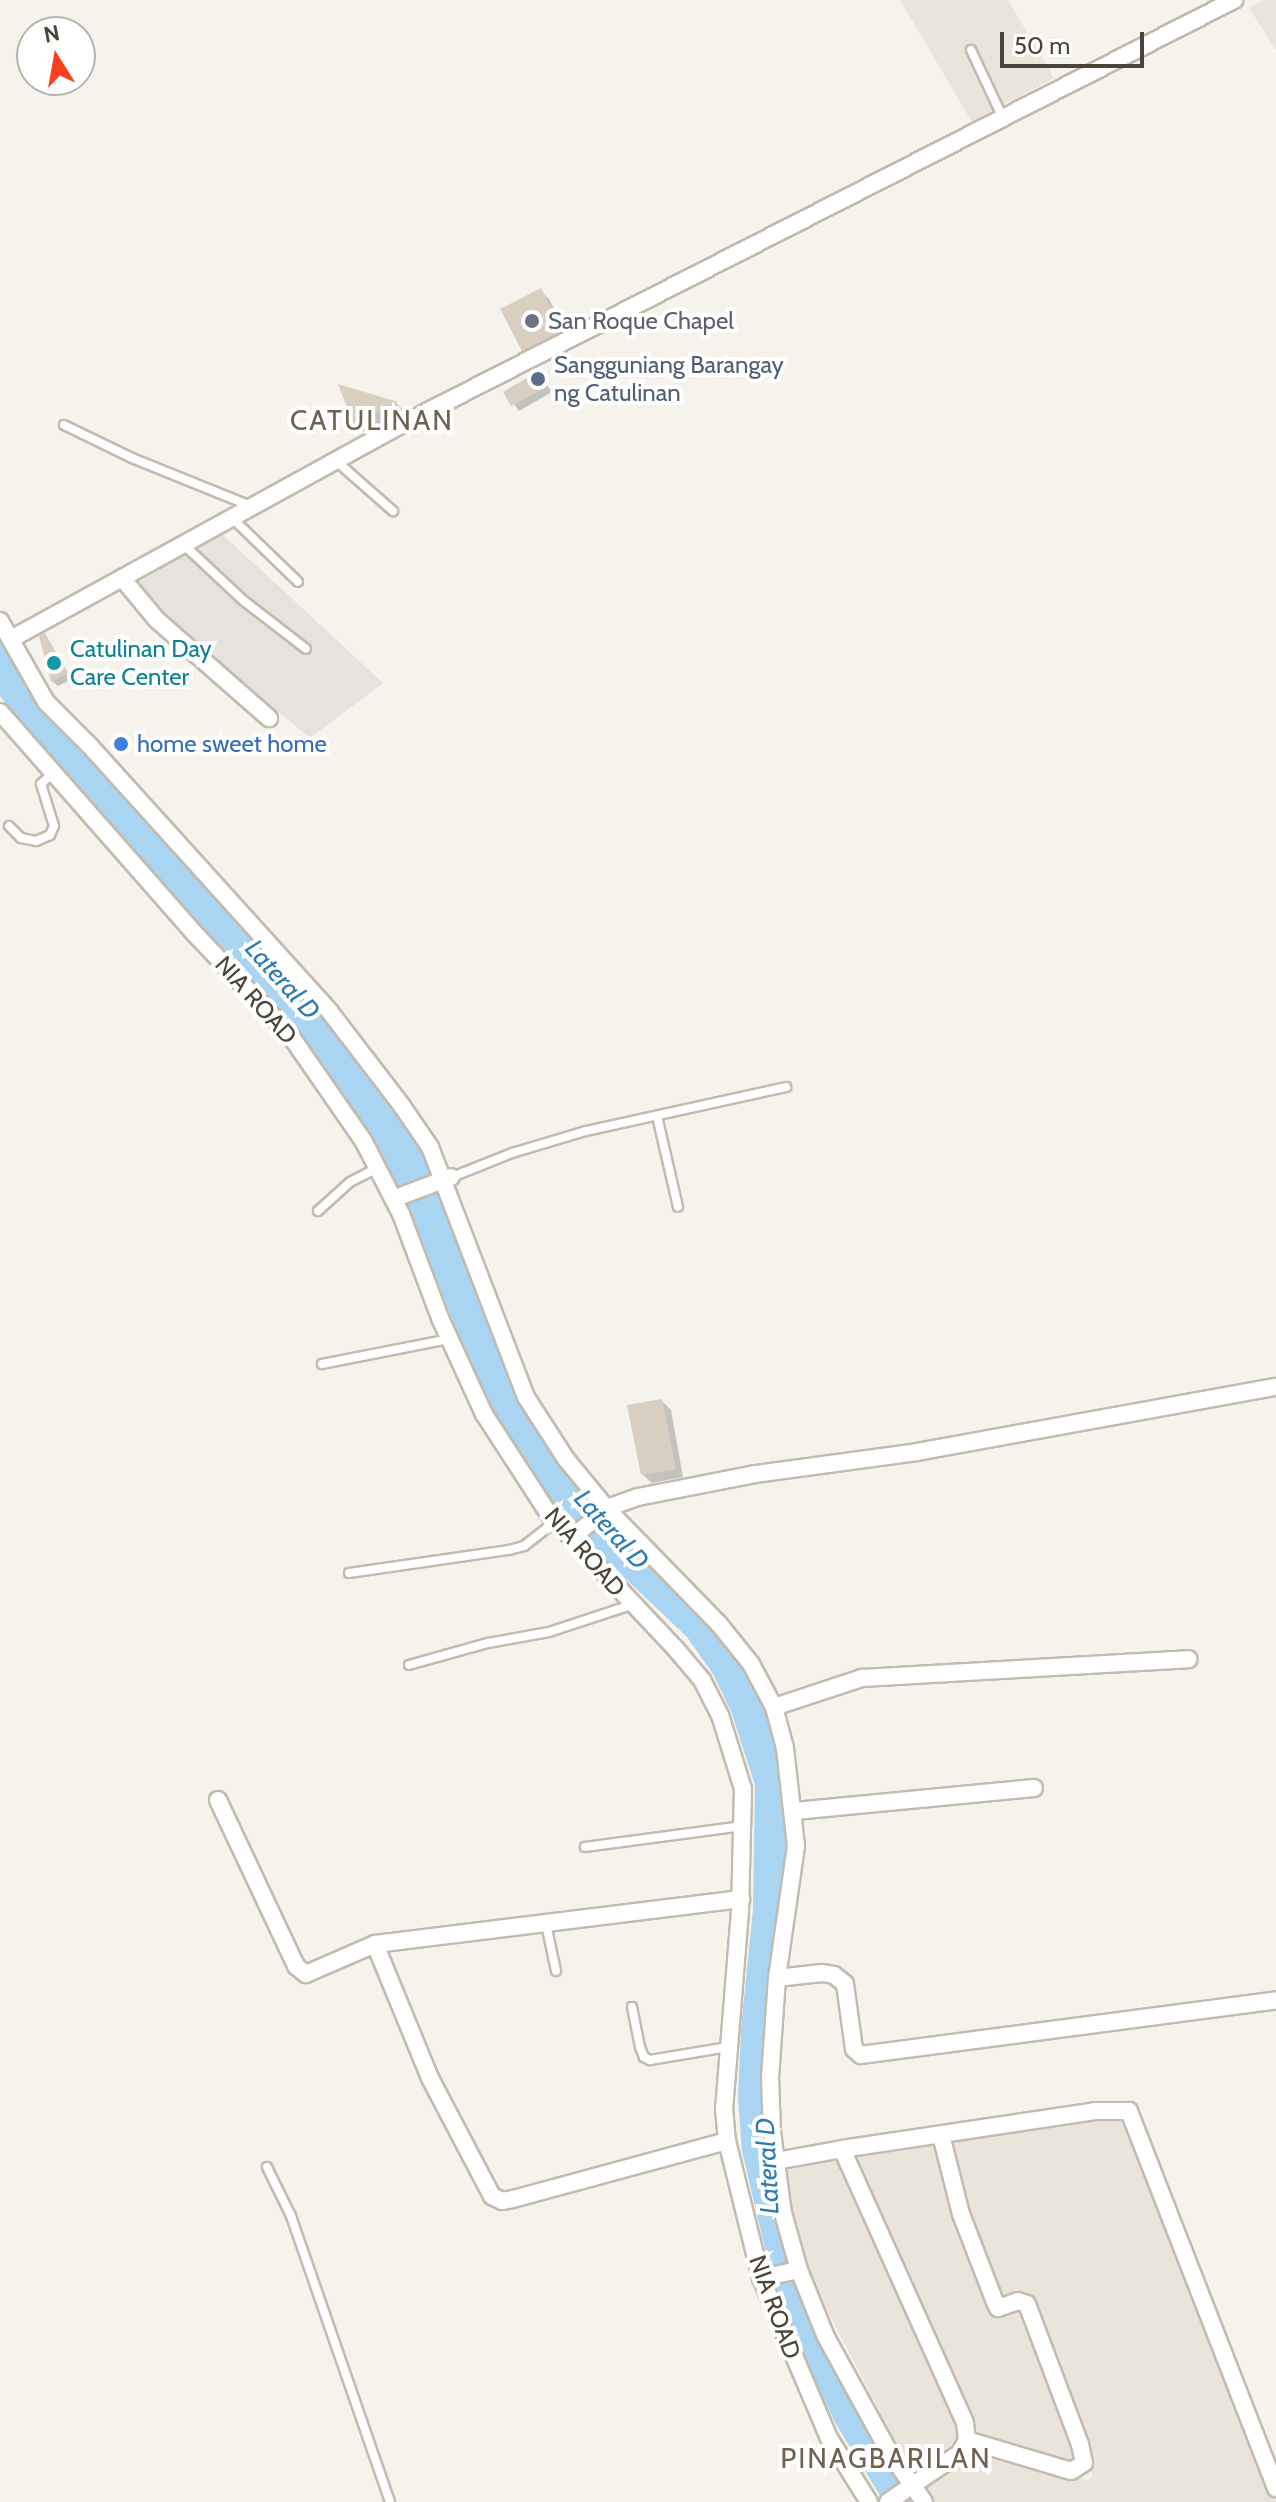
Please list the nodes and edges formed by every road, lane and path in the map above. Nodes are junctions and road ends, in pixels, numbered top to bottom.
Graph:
1 (1234, 0) edge
2 (971, 50) dead end
3 (1003, 118) junction
4 (64, 425) dead end
5 (335, 460) junction
6 (251, 506) junction
7 (393, 511) dead end
8 (231, 517) junction
9 (183, 543) junction
10 (122, 578) junction
11 (298, 582) dead end
12 (0, 621) edge
13 (13, 638) junction
14 (306, 649) dead end
15 (0, 712) edge
16 (269, 718) dead end
17 (53, 773) junction
18 (9, 826) dead end
19 (786, 1087) dead end
20 (657, 1116) junction
21 (377, 1168) junction
22 (444, 1180) junction
23 (397, 1198) junction
24 (678, 1207) dead end
25 (318, 1211) dead end
26 (449, 1339) junction
27 (322, 1364) dead end
28 (1276, 1387) edge
29 (604, 1511) junction
30 (556, 1521) junction
31 (574, 1536) junction
32 (349, 1573) dead end
33 (631, 1605) junction
34 (1188, 1659) dead end
35 (409, 1665) dead end
36 (774, 1707) junction
37 (1034, 1788) dead end
38 (218, 1800) dead end
39 (795, 1811) junction
40 (743, 1826) junction
41 (585, 1847) dead end
42 (741, 1899) junction
43 (546, 1924) junction
44 (375, 1944) junction
45 (556, 1971) dead end
46 (777, 1978) junction
47 (1276, 2000) edge
48 (632, 2007) dead end
49 (729, 2047) junction
50 (941, 2135) junction
51 (727, 2141) junction
52 (842, 2149) junction
53 (776, 2161) junction
54 (267, 2167) dead end
55 (795, 2271) junction
56 (767, 2277) junction
57 (967, 2440) junction
58 (910, 2486) junction
59 (1276, 2488) edge
60 (390, 2502) edge
61 (869, 2502) edge
62 (888, 2502) edge
63 (924, 2502) edge

1 - 3 street
2 - 3 lane
3 - 5 street
4 - 6 lane
5 - 6 street
5 - 7 lane
6 - 8 street
8 - 9 street
8 - 11 lane
9 - 10 street
9 - 14 lane
10 - 13 street
10 - 16 street
12 - 13 street
13 - 22 street
15 - 17 street, NIA ROAD
17 - 18 lane
17 - 21 street, NIA ROAD
19 - 20 lane
20 - 22 lane
20 - 24 lane
21 - 23 street, NIA ROAD
21 - 25 lane
22 - 23 street
22 - 29 street
23 - 26 street, NIA ROAD
26 - 27 lane
26 - 30 street, NIA ROAD
28 - 29 street
29 - 31 street
29 - 36 street
30 - 31 street, NIA ROAD
30 - 32 lane
31 - 33 street, NIA ROAD
33 - 35 lane
33 - 40 street, NIA ROAD
34 - 36 street
36 - 39 street
37 - 39 street
38 - 44 street
39 - 46 street
40 - 41 lane
40 - 42 street, NIA ROAD
42 - 43 street
42 - 49 street, NIA ROAD
43 - 44 street
43 - 45 lane
44 - 51 street
46 - 47 street
46 - 53 street
48 - 49 lane
49 - 51 street, NIA ROAD
50 - 52 street
50 - 57 street
50 - 59 street
51 - 56 street, NIA ROAD
52 - 53 street
52 - 57 street
53 - 55 street
54 - 60 lane
55 - 56 street
55 - 58 street
56 - 61 street, NIA ROAD
57 - 58 street
58 - 62 street
58 - 63 street

